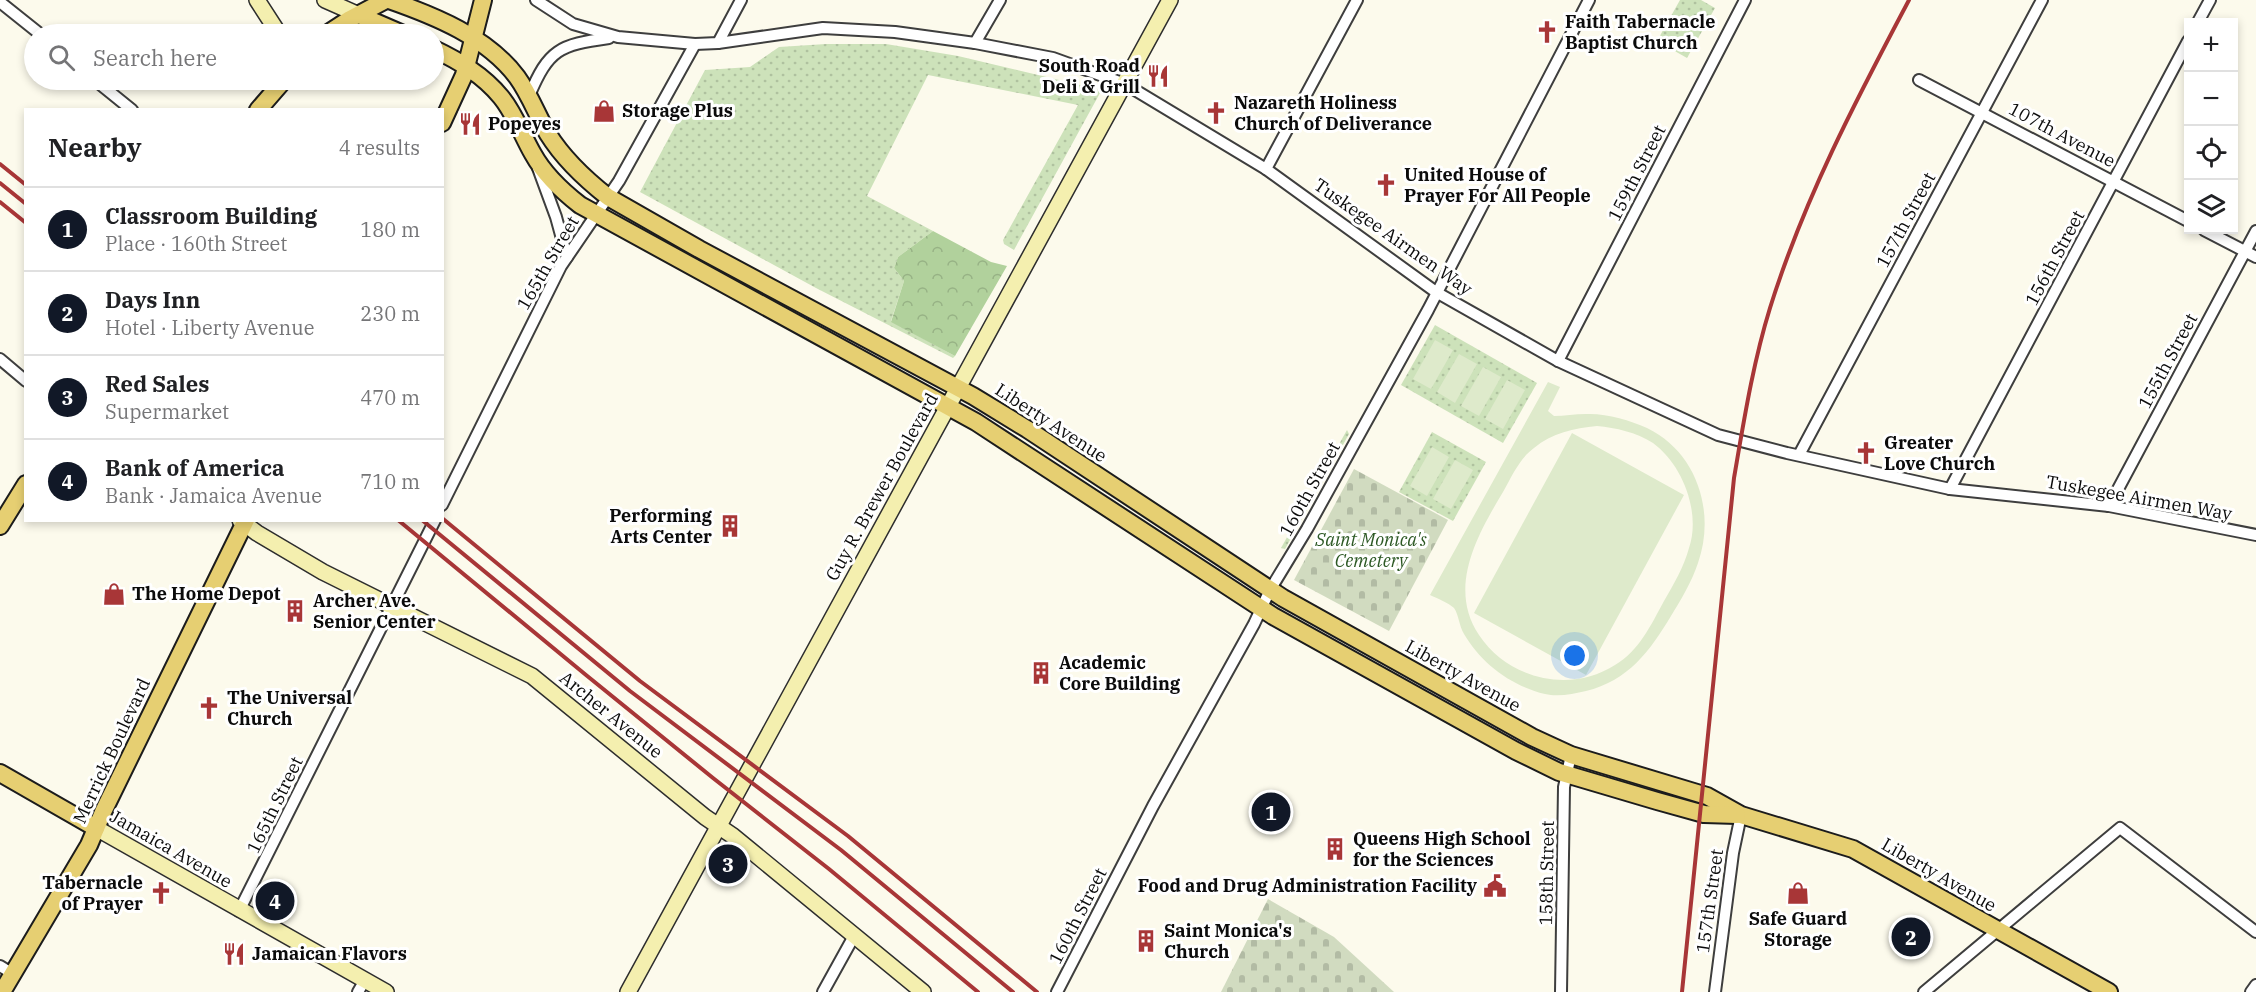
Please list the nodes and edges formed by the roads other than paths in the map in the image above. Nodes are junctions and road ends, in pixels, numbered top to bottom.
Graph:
1 (257, 0) edge
2 (325, 0) edge
3 (387, 0) edge
4 (483, 0) edge
5 (536, 0) edge
6 (741, 0) edge
7 (1000, 0) edge
8 (1170, 0) edge
9 (1357, 0) edge
10 (1589, 0) edge
11 (1744, 0) edge
12 (2042, 0) edge
13 (2210, 0) edge
14 (0, 2) edge
15 (358, 15) junction
16 (2200, 18) edge
17 (28, 24) edge
18 (273, 24) edge
19 (343, 24) edge
20 (379, 24) edge
21 (441, 24) edge
22 (444, 25) edge
23 (618, 37) junction
24 (475, 39) junction
25 (718, 43) junction
26 (695, 44) junction
27 (975, 44) junction
28 (2184, 49) edge
29 (444, 54) edge
30 (467, 66) junction
31 (1920, 80) dead end
32 (1125, 84) junction
33 (107, 90) edge
34 (275, 90) edge
35 (528, 96) junction
36 (130, 108) edge
37 (260, 108) edge
38 (1983, 112) junction
39 (444, 119) edge
40 (534, 156) junction
41 (1266, 169) junction
42 (2114, 182) junction
43 (608, 197) junction
44 (595, 215) junction
45 (2184, 219) edge
46 (2256, 231) edge
47 (2212, 234) edge
48 (2245, 251) junction
49 (567, 256) junction
50 (2256, 257) edge
51 (1436, 292) junction
52 (0, 358) edge
53 (1558, 361) junction
54 (24, 379) edge
55 (958, 388) junction
56 (949, 406) junction
57 (1799, 455) junction
58 (24, 487) edge
59 (1950, 489) junction
60 (444, 501) edge
61 (2109, 506) junction
62 (244, 522) edge
63 (434, 522) edge
64 (0, 526) edge
65 (2256, 535) edge
66 (1270, 590) junction
67 (393, 606) junction
68 (1261, 608) junction
69 (1571, 755) junction
70 (0, 773) edge
71 (1566, 774) junction
72 (1741, 815) junction
73 (719, 826) junction
74 (96, 828) junction
75 (239, 911) junction
76 (1999, 931) junction
77 (2256, 932) edge
78 (854, 936) junction
79 (7, 970) edge
80 (2256, 985) edge
81 (361, 986) edge
82 (2, 992) edge
83 (386, 992) edge
84 (628, 992) edge
85 (822, 992) edge
86 (923, 992) edge
87 (1057, 992) edge
88 (1561, 992) edge
89 (1715, 992) edge
90 (1924, 992) edge
91 (2109, 992) edge
92 (2251, 992) edge

1 - 18 main road
2 - 15 main road
3 - 15 main road
3 - 21 main road, Liberty Avenue
4 - 24 main road
5 - 23 street, Tuskegee Airmen Way
6 - 25 street
7 - 27 street
8 - 32 main road, Guy R. Brewer Boulevard
9 - 41 street
10 - 51 street, 160th Street
11 - 53 street, 159th Street
12 - 38 street, 157th Street
13 - 16 street
14 - 17 street
15 - 19 main road
15 - 20 main road
22 - 24 main road, Liberty Avenue
23 - 26 street, Tuskegee Airmen Way
23 - 35 street, Tuskegee Airmen Way
24 - 30 main road
24 - 35 main road, Liberty Avenue
25 - 26 street, Tuskegee Airmen Way
25 - 27 street, Tuskegee Airmen Way
26 - 43 street, 165th Street
27 - 32 street, Tuskegee Airmen Way
28 - 42 street, 156th Street
29 - 30 main road, Liberty Avenue
30 - 39 main road
30 - 40 main road, Liberty Avenue
31 - 38 street, 107th Avenue
32 - 41 street, Tuskegee Airmen Way
32 - 55 main road, Guy R. Brewer Boulevard
33 - 36 street
34 - 37 main road
35 - 43 main road, Liberty Avenue
38 - 42 street, 107th Avenue
38 - 57 street, 157th Street
40 - 44 main road, Liberty Avenue
40 - 49 street, Liberty Avenue
41 - 51 street, Tuskegee Airmen Way
42 - 45 street, 107th Avenue
42 - 59 street, 156th Street
43 - 44 street, 165th Street
43 - 55 main road, Liberty Avenue
44 - 49 street, 165th Street
44 - 56 main road, Liberty Avenue
46 - 48 street, 155th Street
47 - 48 street
48 - 50 street
48 - 61 street, 155th Street
49 - 60 street, 165th Street
51 - 53 street, Tuskegee Airmen Way
51 - 66 street, 160th Street
52 - 54 street
53 - 57 street, Tuskegee Airmen Way
55 - 56 main road, Guy R. Brewer Boulevard
55 - 66 main road, Liberty Avenue
56 - 68 main road, Liberty Avenue
56 - 73 main road, Guy R. Brewer Boulevard
57 - 59 street, Tuskegee Airmen Way
58 - 64 main road
59 - 61 street, Tuskegee Airmen Way
61 - 65 street, Tuskegee Airmen Way
62 - 67 main road, Archer Avenue
62 - 74 main road, Merrick Boulevard
63 - 67 street, 165th Street
66 - 68 street, 160th Street
66 - 69 main road, Liberty Avenue
67 - 73 main road, Archer Avenue
67 - 75 street, 165th Street
68 - 71 main road, Liberty Avenue
68 - 87 street, 160th Street
69 - 71 street, 158th Street
69 - 72 main road, Liberty Avenue
70 - 74 main road, Jamaica Avenue
71 - 72 main road, Liberty Avenue
71 - 88 street, 158th Street
72 - 76 main road, Liberty Avenue
72 - 89 street, 157th Street
73 - 78 main road, Archer Avenue
73 - 84 main road, Guy R. Brewer Boulevard
74 - 75 main road, Jamaica Avenue
74 - 79 main road, Merrick Boulevard
75 - 81 main road, Jamaica Avenue
76 - 77 street
76 - 90 street
76 - 91 main road, Liberty Avenue
78 - 85 street
78 - 86 main road, Archer Avenue
79 - 82 main road, Merrick Boulevard
80 - 92 street
81 - 83 main road, Jamaica Avenue

